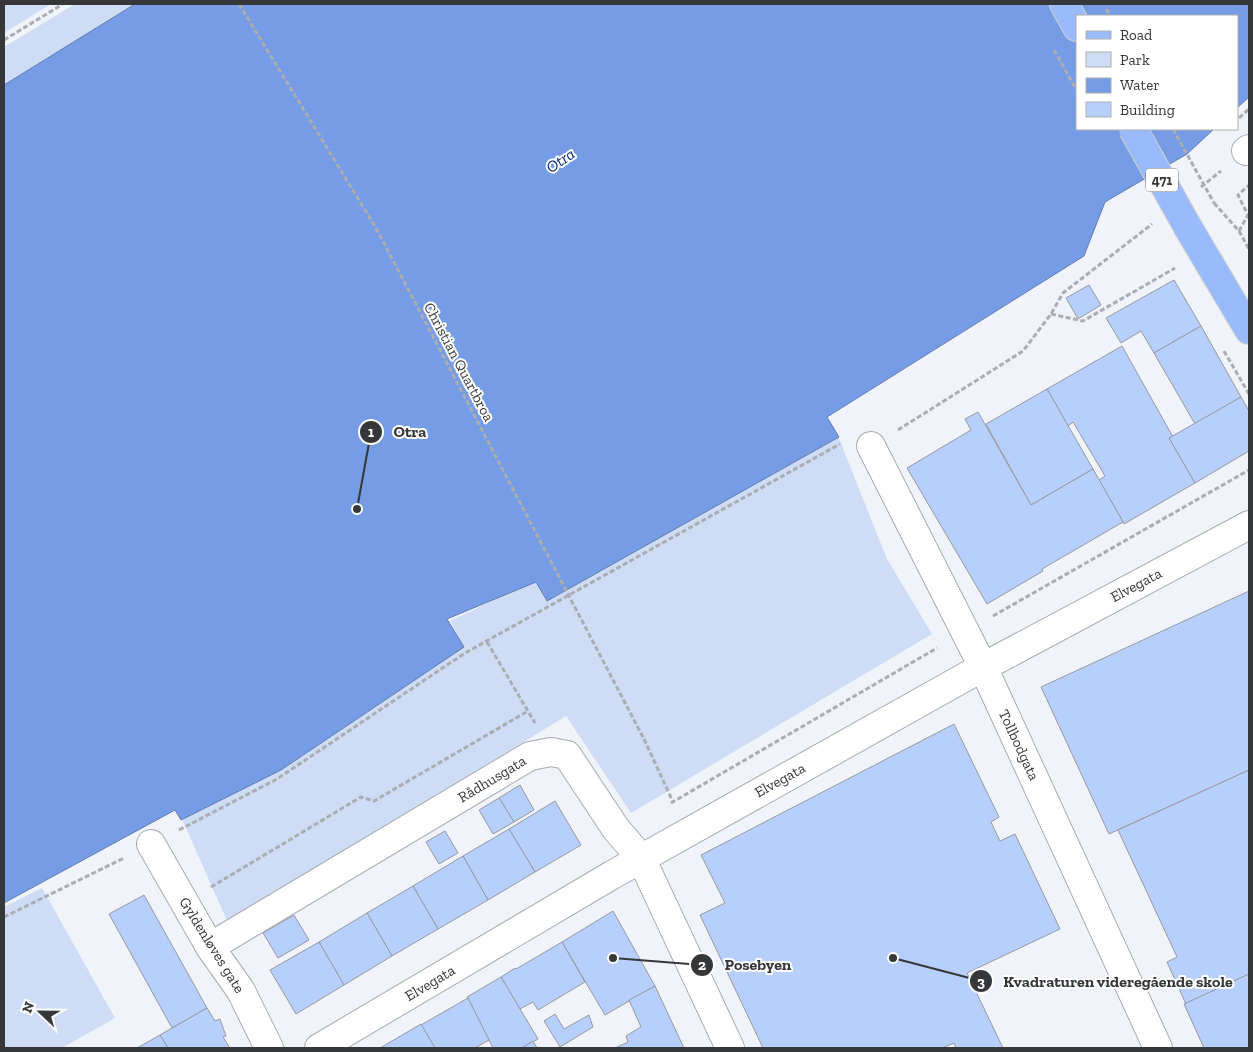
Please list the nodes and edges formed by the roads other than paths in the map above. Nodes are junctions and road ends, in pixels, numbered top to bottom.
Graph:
1 (1064, 4) edge
2 (1076, 25) edge
3 (1134, 130) edge
4 (1249, 330) edge
5 (871, 446) road end
6 (1249, 525) edge
7 (983, 667) junction
8 (151, 844) road end
9 (641, 858) junction
10 (210, 947) junction
11 (269, 1048) edge
12 (319, 1048) edge
13 (730, 1048) edge
14 (1158, 1048) edge

1 - 2 main road
3 - 4 main road, 471, bridge
5 - 7 street, Tollbodgata
6 - 7 street, Elvegata
7 - 9 street, Elvegata
7 - 14 street, Tollbodgata
8 - 10 street, Gyldenløves gate
9 - 10 street, Rådhusgata
9 - 12 street, Elvegata
9 - 13 street
10 - 11 street, Gyldenløves gate

